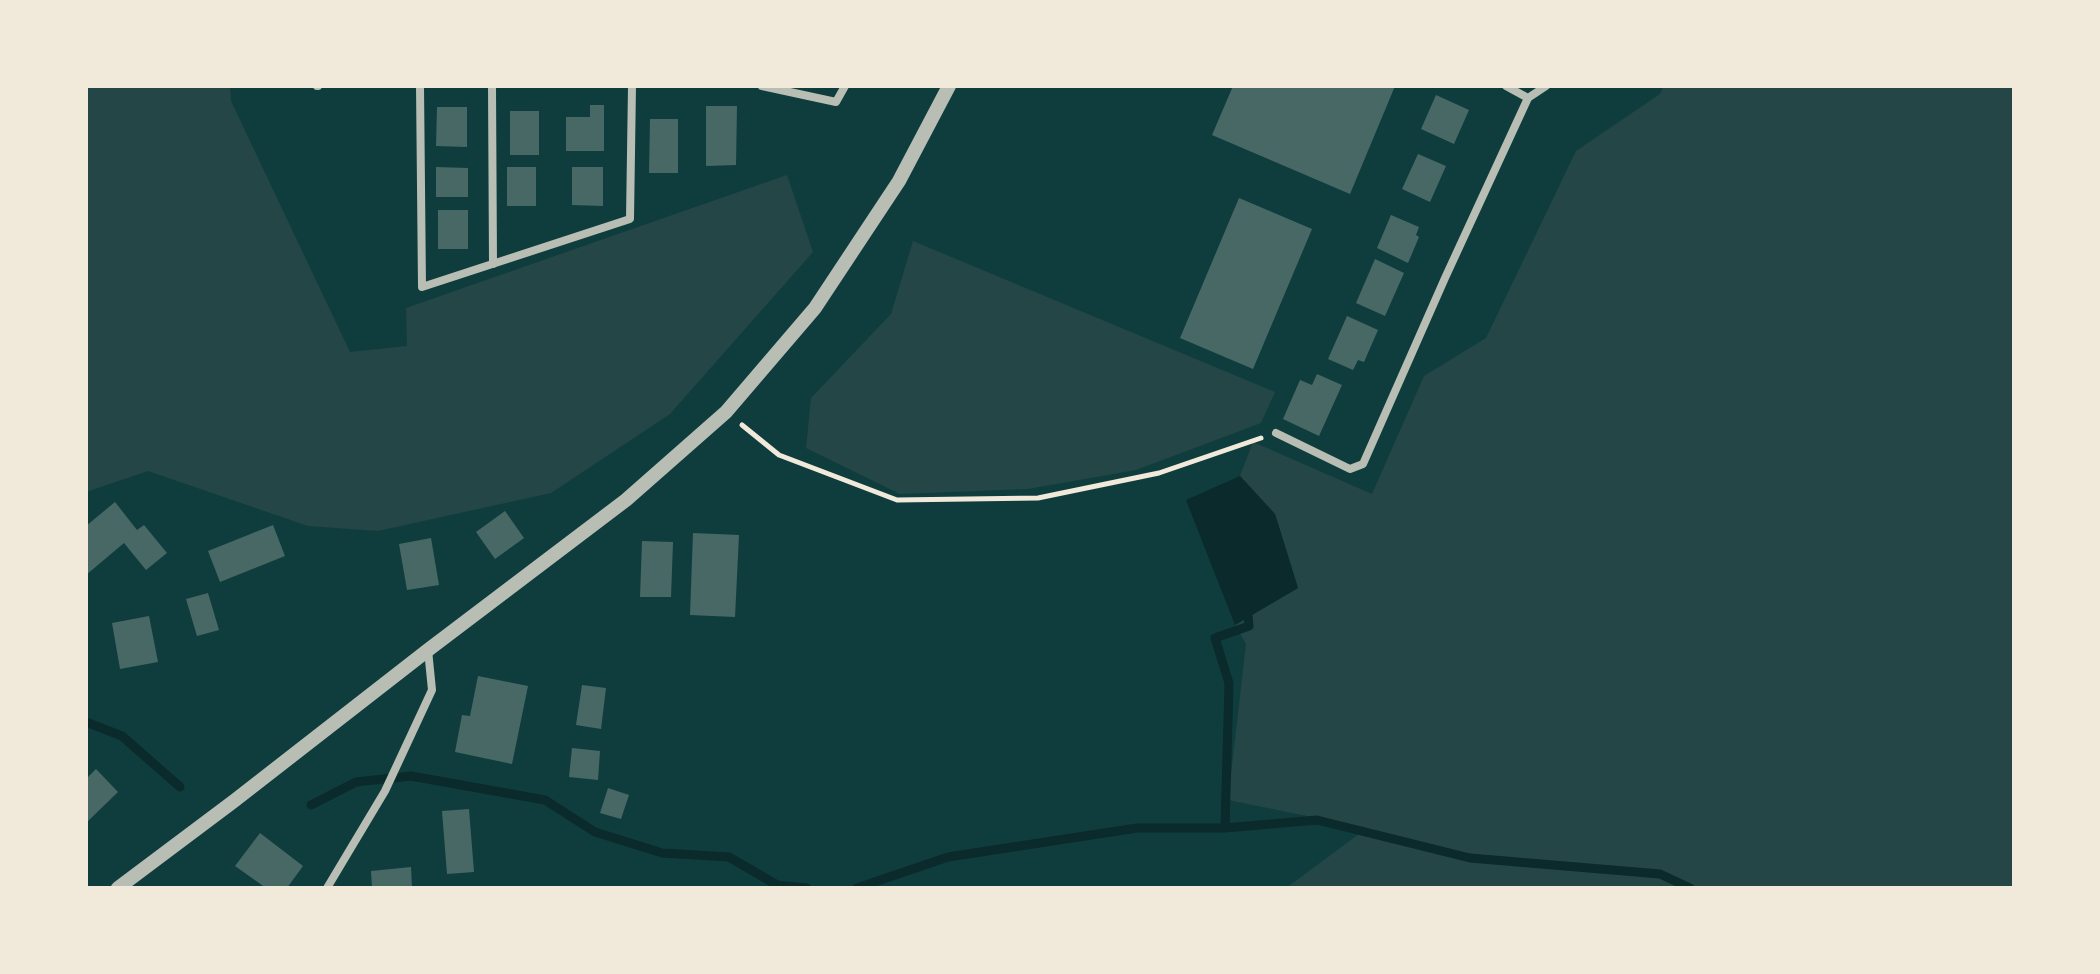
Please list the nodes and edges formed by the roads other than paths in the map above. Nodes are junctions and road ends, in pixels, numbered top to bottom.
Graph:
1 (420, 86) edge
2 (492, 86) edge
3 (632, 86) edge
4 (762, 86) edge
5 (845, 86) edge
6 (949, 86) edge
7 (1506, 86) edge
8 (1546, 86) edge
9 (1528, 98) junction
10 (493, 264) junction
11 (1276, 433) road end
12 (428, 650) junction
13 (118, 888) edge
14 (327, 888) edge

1 - 10 street
2 - 10 street
3 - 10 street
4 - 5 street
6 - 12 street
7 - 9 street
8 - 9 street
9 - 11 street
12 - 13 street
12 - 14 street

